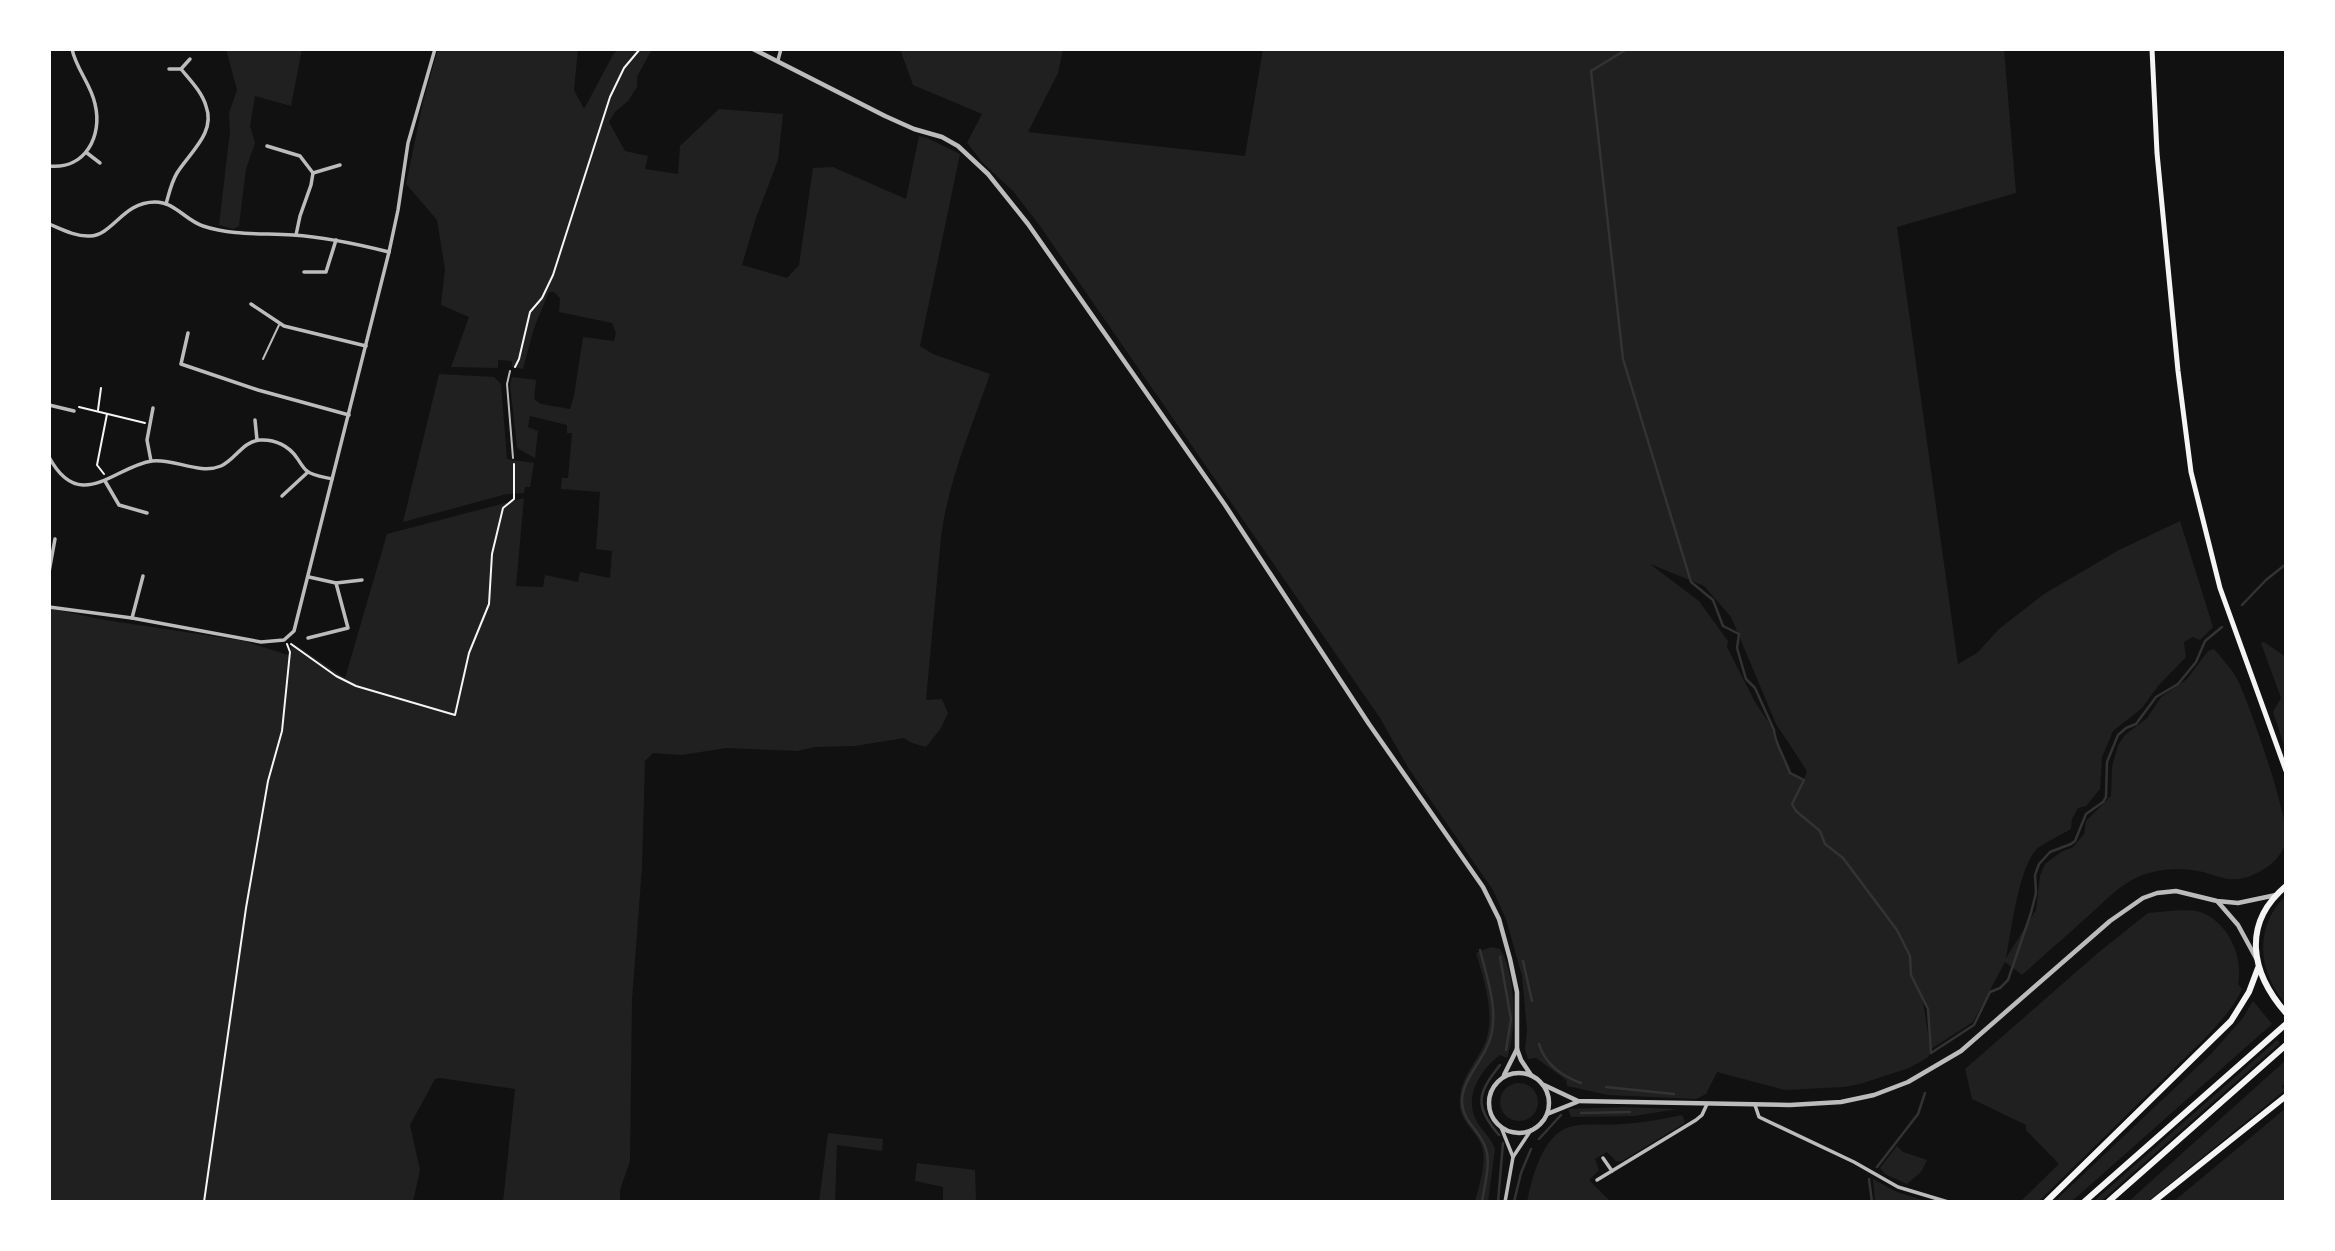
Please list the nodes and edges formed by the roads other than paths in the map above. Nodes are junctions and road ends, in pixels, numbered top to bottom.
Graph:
1 (72, 49) edge
2 (435, 49) edge
3 (753, 49) edge
4 (781, 49) edge
5 (2152, 49) edge
6 (190, 59) dead end
7 (778, 60) junction
8 (169, 69) dead end
9 (181, 69) junction
10 (267, 146) dead end
11 (87, 153) junction
12 (100, 163) dead end
13 (340, 165) dead end
14 (49, 166) edge
15 (313, 173) junction
16 (166, 204) junction
17 (49, 224) edge
18 (296, 235) junction
19 (336, 240) junction
20 (388, 253) junction
21 (304, 272) dead end
22 (251, 304) dead end
23 (279, 324) junction
24 (188, 333) dead end
25 (366, 346) junction
26 (263, 359) dead end
27 (510, 372) road end
28 (49, 404) edge
29 (153, 408) dead end
30 (74, 411) road end
31 (349, 415) junction
32 (255, 420) dead end
33 (257, 440) junction
34 (49, 457) edge
35 (513, 458) road end
36 (151, 461) junction
37 (308, 472) junction
38 (332, 479) junction
39 (107, 481) junction
40 (282, 496) dead end
41 (147, 513) dead end
42 (55, 539) dead end
43 (51, 549) edge
44 (49, 572) edge
45 (143, 576) dead end
46 (309, 577) junction
47 (362, 580) dead end
48 (336, 583) junction
49 (49, 607) edge
50 (132, 618) junction
51 (308, 638) dead end
52 (2286, 771) edge
53 (2285, 886) edge
54 (2277, 895) junction
55 (2217, 901) junction
56 (2256, 959) junction
57 (2258, 968) junction
58 (2286, 1013) edge
59 (2286, 1024) edge
60 (2285, 1046) edge
61 (1517, 1049) junction
62 (1531, 1075) junction
63 (1501, 1079) junction
64 (1544, 1085) junction
65 (2286, 1096) edge
66 (1578, 1101) junction
67 (1707, 1104) junction
68 (1755, 1105) junction
69 (1547, 1114) junction
70 (1501, 1126) junction
71 (1531, 1130) junction
72 (1513, 1157) junction
73 (1603, 1158) dead end
74 (1612, 1171) junction
75 (1597, 1180) dead end
76 (1505, 1202) edge
77 (1948, 1202) edge
78 (2046, 1202) edge
79 (2084, 1202) edge
80 (2108, 1202) edge
81 (2153, 1202) edge

1 - 11 street
2 - 20 street
3 - 7 street
4 - 7 street
5 - 52 main road
6 - 9 street
7 - 61 street
8 - 9 street
9 - 16 street
10 - 15 street
11 - 12 street
11 - 14 street
13 - 15 street
15 - 18 street
16 - 17 street
16 - 18 street
18 - 19 street
19 - 20 street
19 - 21 street
20 - 25 street
22 - 23 street
23 - 25 street
23 - 26 lane
24 - 31 street
25 - 31 street
27 - 35 lane
28 - 30 street
29 - 36 street
31 - 38 street
32 - 33 street
33 - 36 street
33 - 37 street
34 - 39 street
36 - 39 street
37 - 38 street
37 - 40 street
38 - 46 street
39 - 41 street
42 - 43 street
43 - 44 street
45 - 50 street
46 - 48 street
46 - 50 street
47 - 48 street
48 - 51 street
49 - 50 street
53 - 54 main road
54 - 55 street
54 - 56 main road
55 - 56 street
55 - 68 street
56 - 57 main road
57 - 58 main road
57 - 78 main road
59 - 79 main road
60 - 80 main road
61 - 62 street
61 - 63 street
62 - 63 street
62 - 64 street
63 - 70 street
64 - 66 street
64 - 69 street
65 - 81 main road
66 - 67 street
66 - 69 street
67 - 68 street
67 - 74 street
68 - 77 street
69 - 71 street
70 - 71 street
70 - 72 street
71 - 72 street
72 - 76 street
73 - 74 street
74 - 75 street

